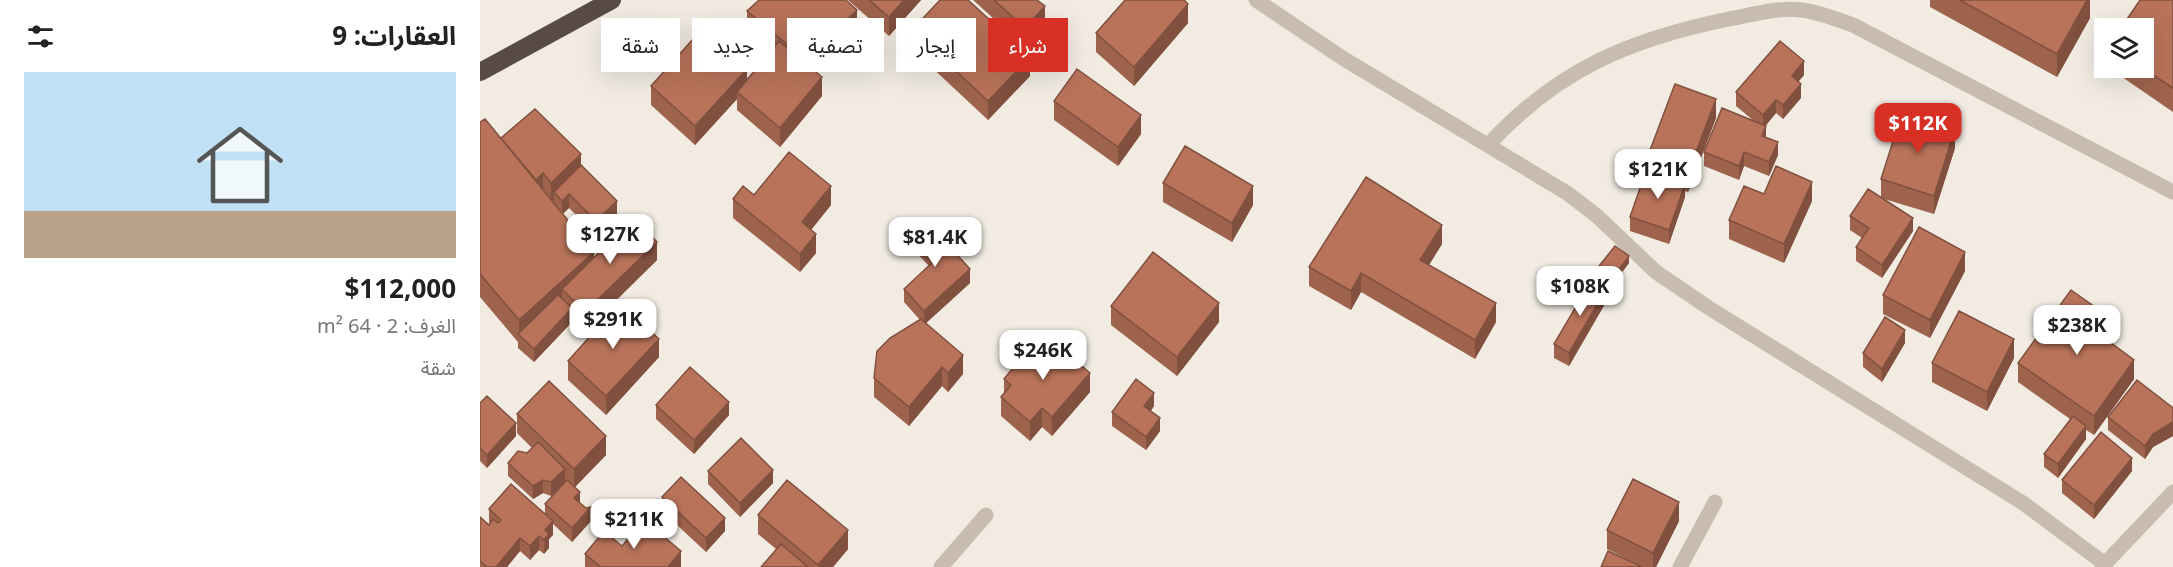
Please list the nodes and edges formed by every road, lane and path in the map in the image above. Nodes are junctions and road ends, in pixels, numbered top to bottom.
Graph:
1 (612, 0) edge
2 (1256, 0) edge
3 (480, 72) edge
4 (1488, 145) junction
5 (2173, 192) edge
6 (2173, 492) edge
7 (1715, 502) dead end
8 (986, 515) dead end
9 (2104, 565) edge
10 (941, 567) edge
11 (1680, 567) edge

1 - 3 highway
2 - 4 street
4 - 5 street
4 - 9 street
6 - 9 street
7 - 11 street
8 - 10 street

